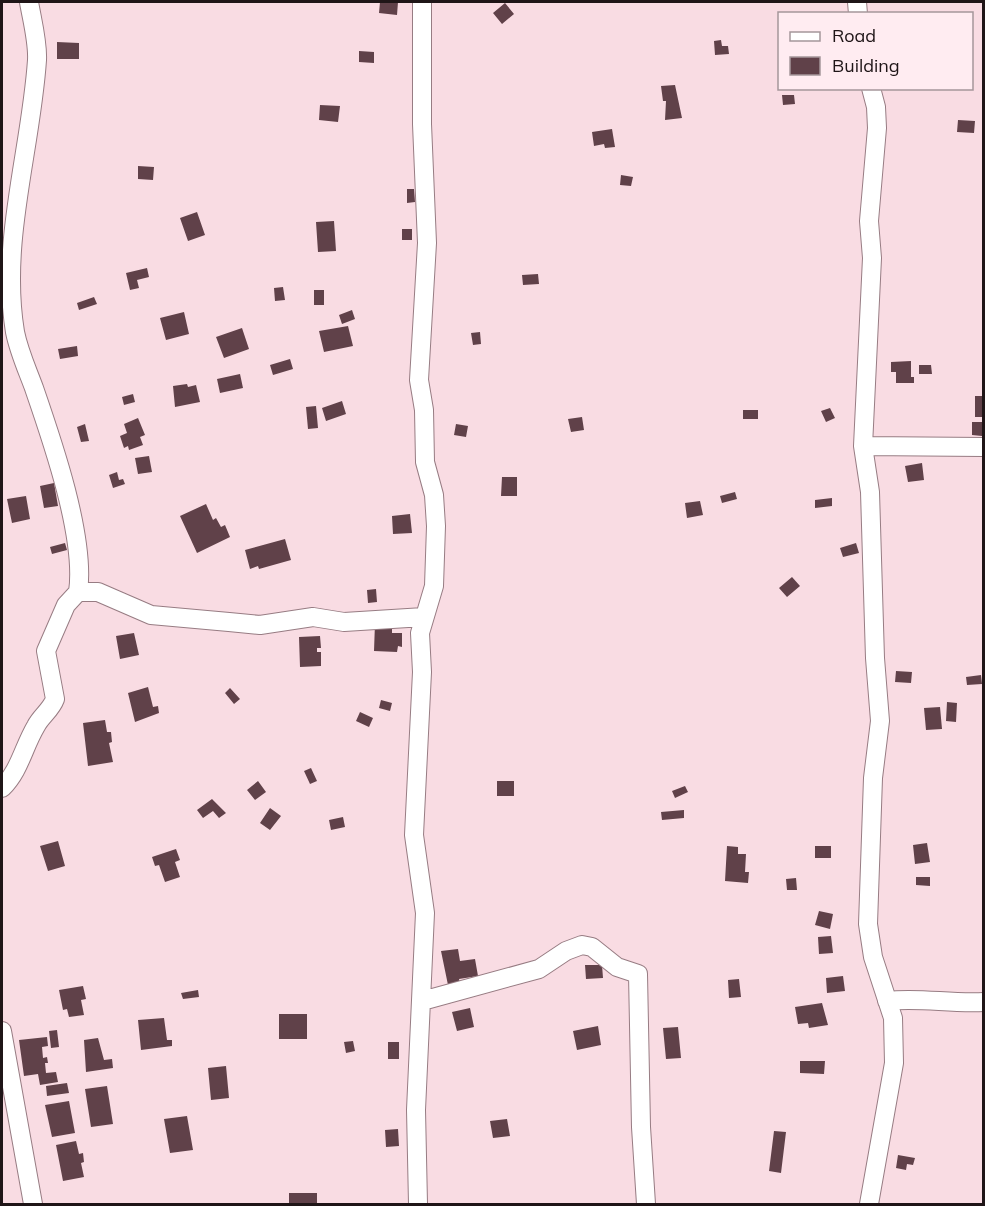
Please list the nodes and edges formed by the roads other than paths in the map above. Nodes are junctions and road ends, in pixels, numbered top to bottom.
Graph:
1 (29, 2) edge
2 (422, 2) edge
3 (872, 90) edge
4 (7, 265) edge
5 (863, 446) junction
6 (984, 447) edge
7 (78, 592) junction
8 (424, 617) junction
9 (2, 788) edge
10 (422, 1000) junction
11 (887, 1001) junction
12 (984, 1002) edge
13 (2, 1031) edge
14 (33, 1204) edge
15 (418, 1204) edge
16 (646, 1204) edge
17 (869, 1204) edge

1 - 4 street
2 - 8 street
3 - 5 street
4 - 7 street
5 - 6 street
5 - 11 street
7 - 8 street
7 - 9 street
8 - 10 street
10 - 15 street
10 - 16 street
11 - 12 street
11 - 17 street
13 - 14 street

